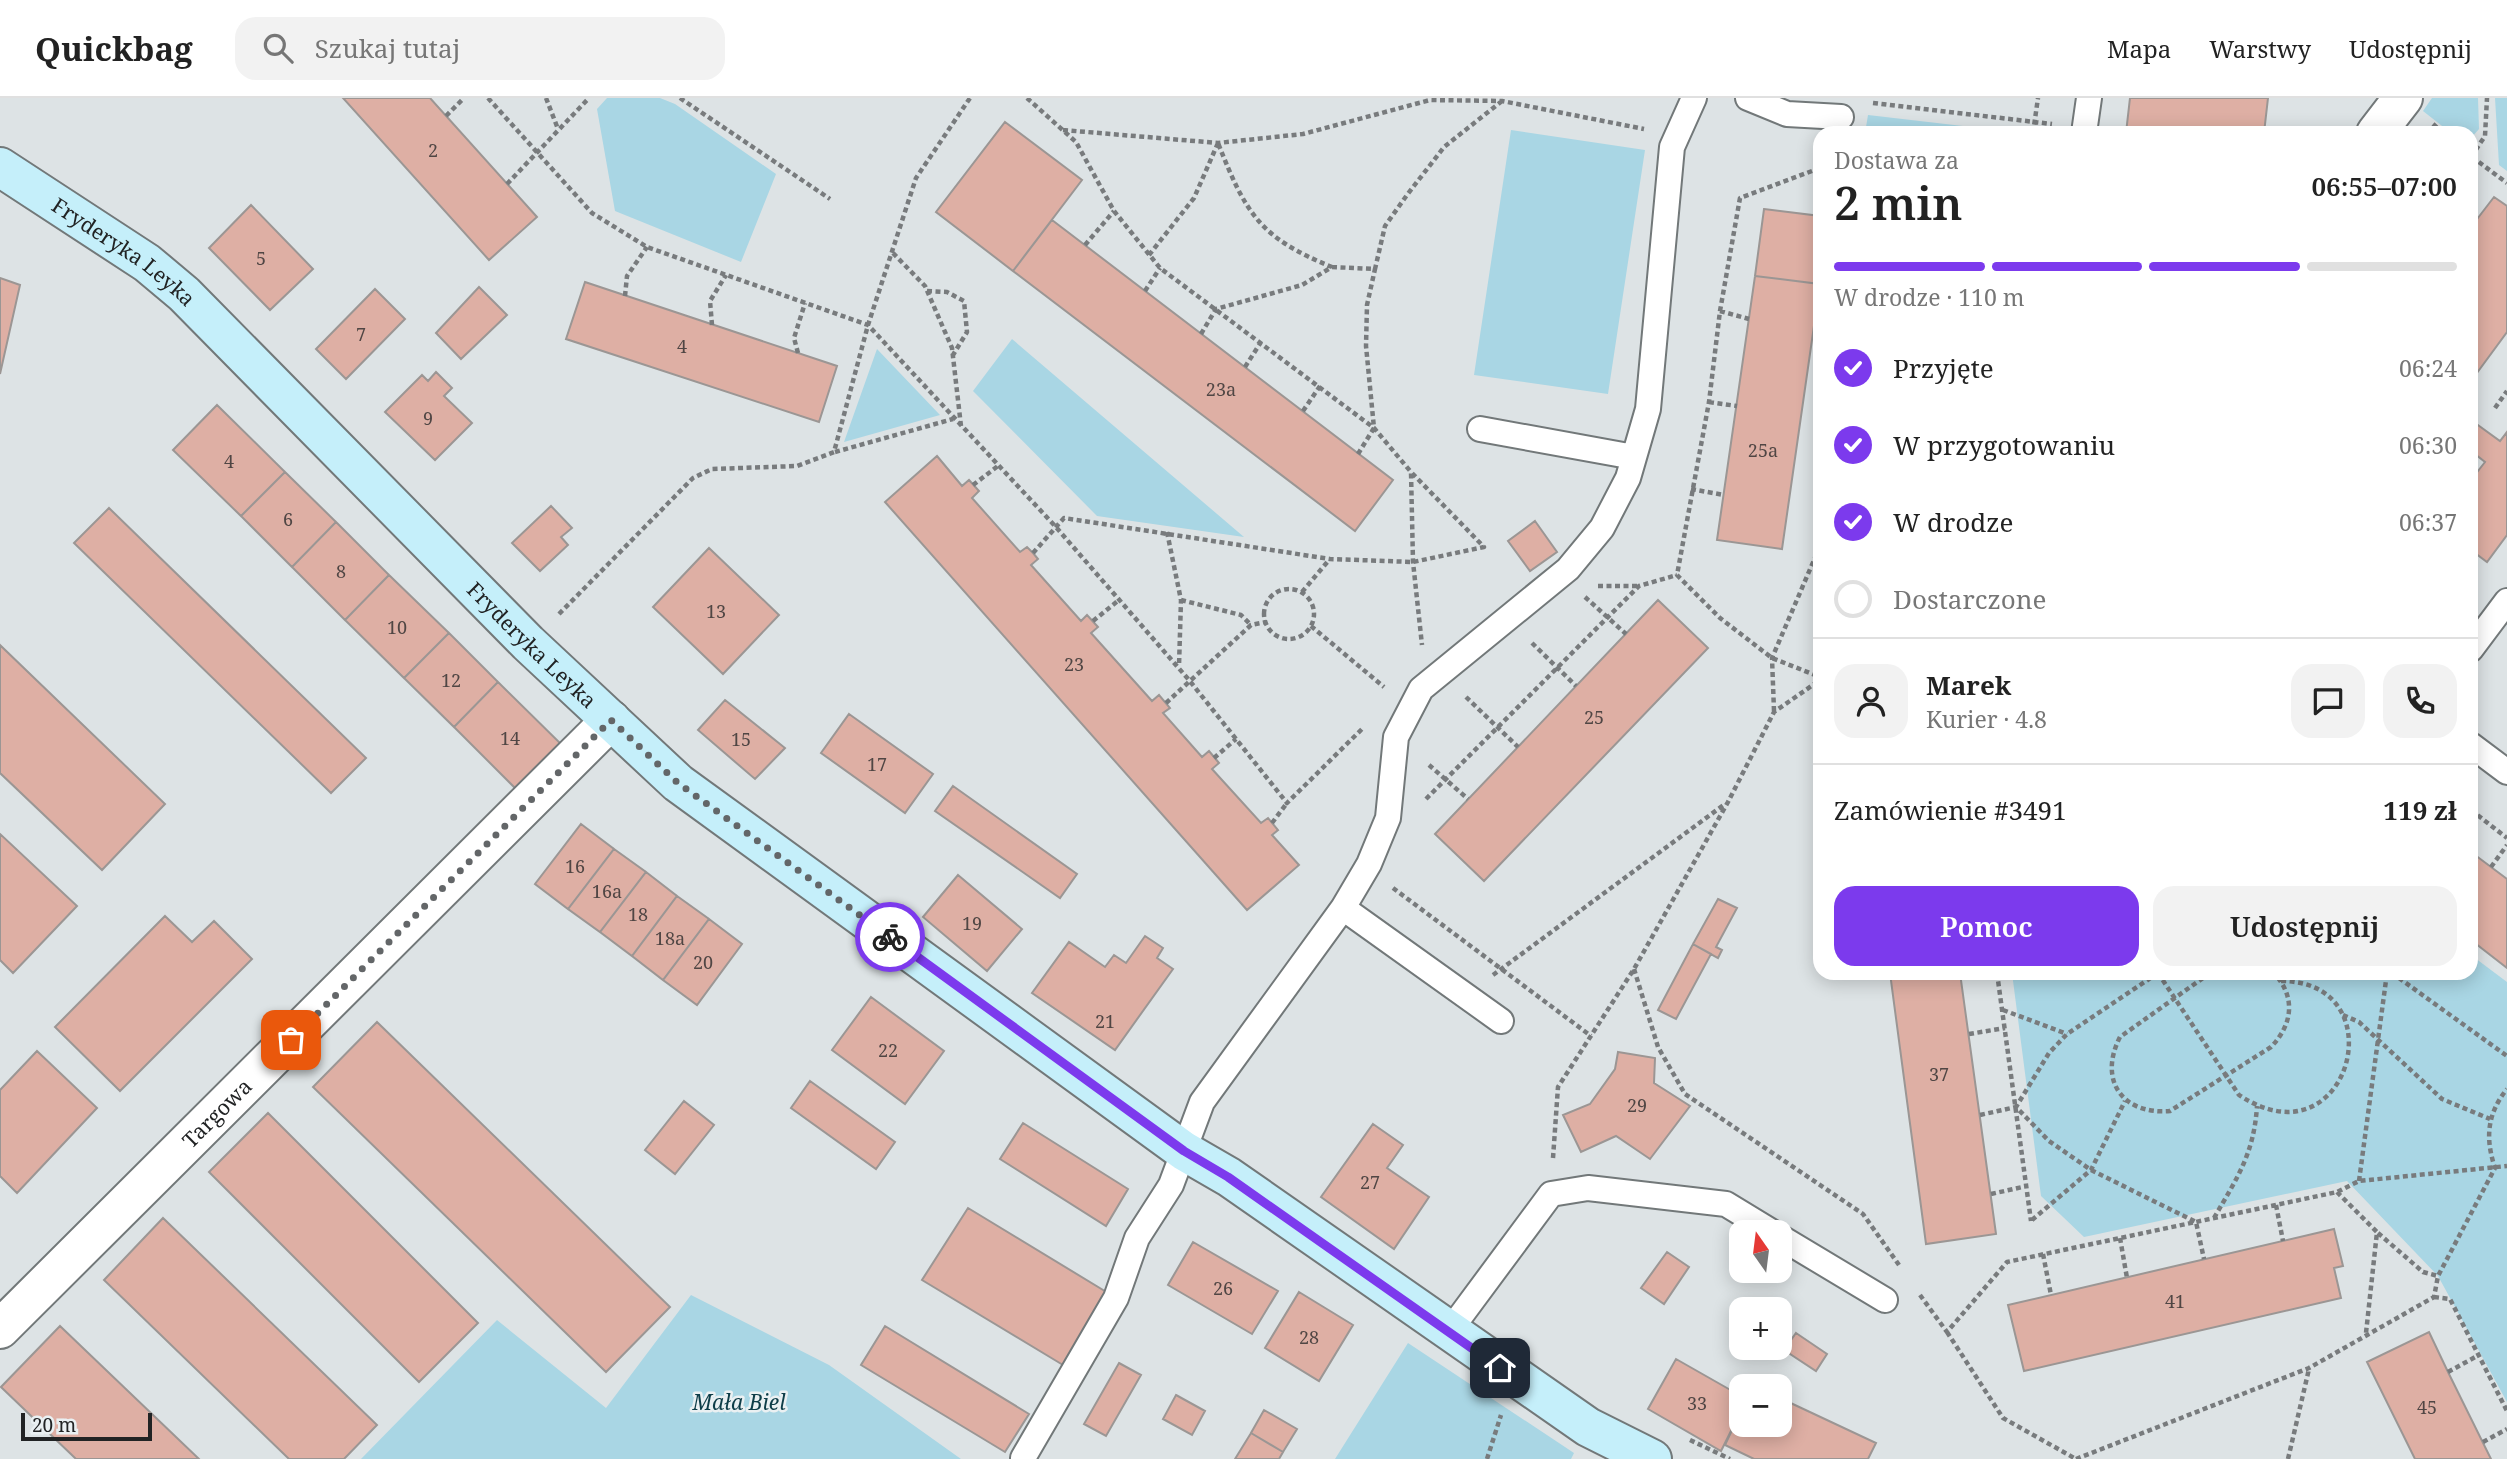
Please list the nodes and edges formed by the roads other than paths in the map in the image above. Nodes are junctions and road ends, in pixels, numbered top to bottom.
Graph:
1 (1694, 98) edge
2 (1748, 98) edge
3 (2089, 98) edge
4 (2403, 98) edge
5 (1841, 117) dead end
6 (2085, 126) edge
7 (2381, 126) edge
8 (0, 167) edge
9 (1480, 429) dead end
10 (1634, 457) junction
11 (2507, 601) edge
12 (2478, 640) edge
13 (611, 720) junction
14 (2478, 751) edge
15 (2507, 772) edge
16 (1343, 908) junction
17 (1501, 1021) dead end
18 (1184, 1151) junction
19 (1752, 1220) edge
20 (1792, 1244) edge
21 (1885, 1300) dead end
22 (0, 1329) edge
23 (1448, 1333) junction
24 (1023, 1458) edge
25 (1652, 1459) edge

1 - 10 lane
2 - 5 lane
3 - 6 lane
4 - 7 street
8 - 13 street, Fryderyka Leyka
9 - 10 lane
10 - 16 lane
11 - 12 lane
13 - 18 street, Fryderyka Leyka
13 - 22 street, Targowa
14 - 15 lane
16 - 17 lane
16 - 18 lane
18 - 23 street, Fryderyka Leyka
18 - 24 lane
19 - 23 lane
20 - 21 lane
23 - 25 street, Fryderyka Leyka

